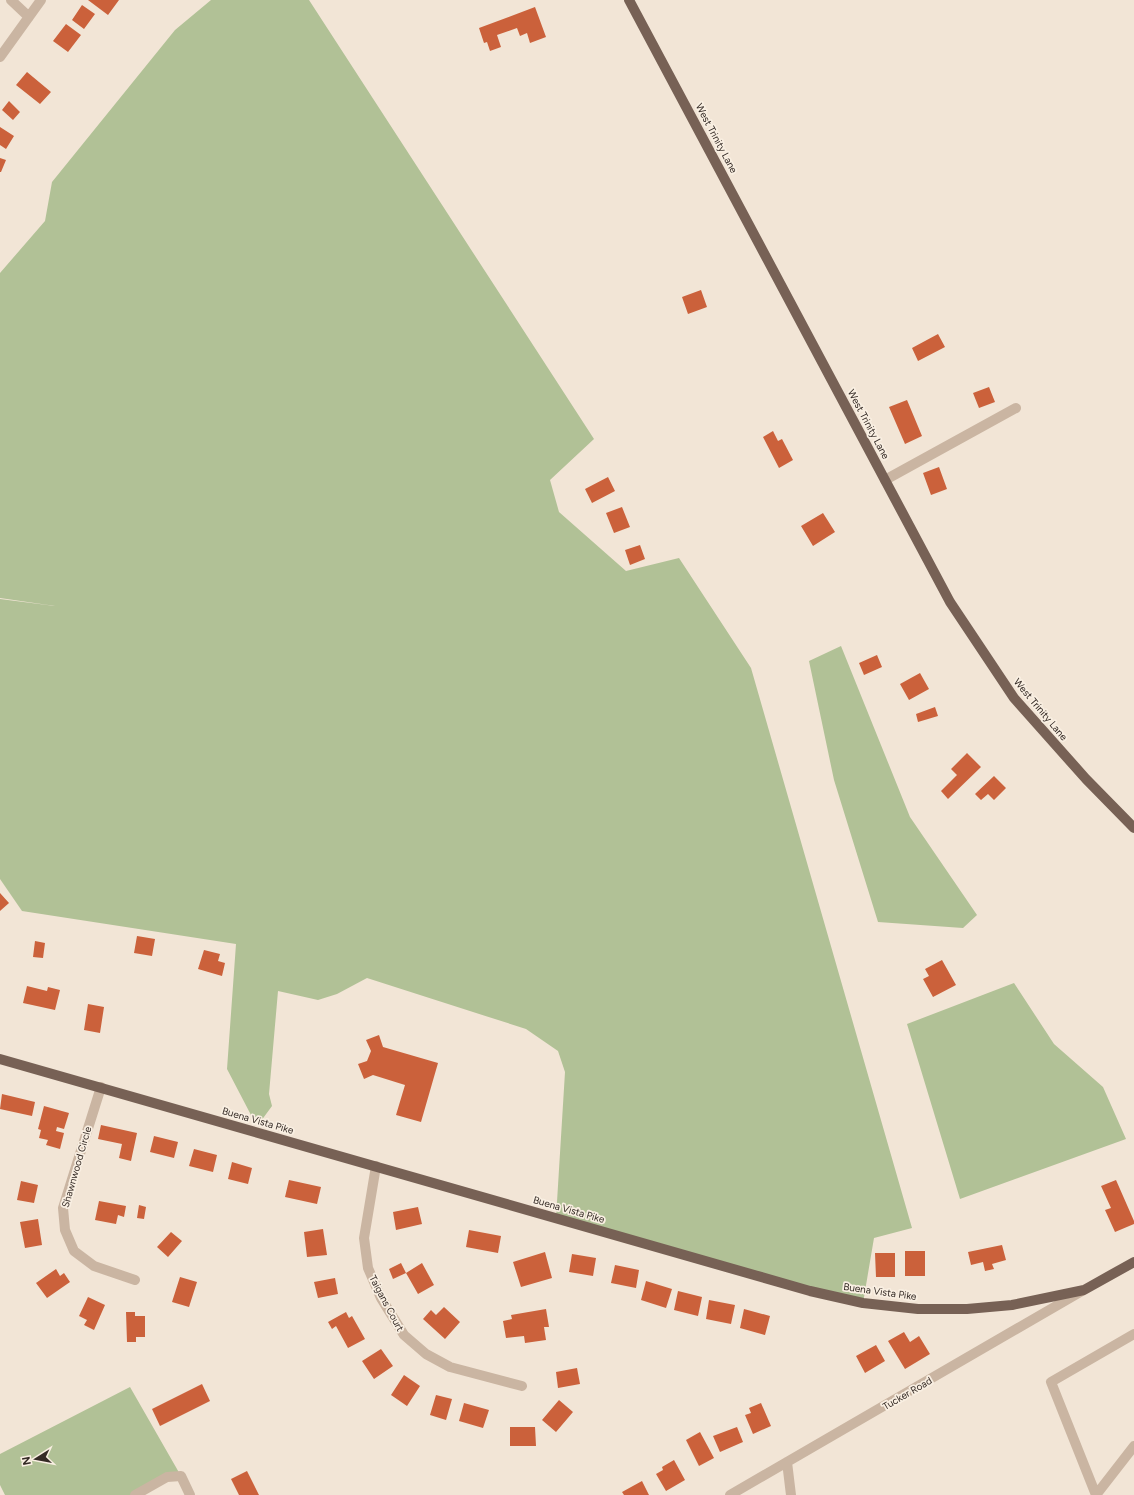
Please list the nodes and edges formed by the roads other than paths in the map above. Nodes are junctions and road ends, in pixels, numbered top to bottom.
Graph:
1 (11, 0) edge
2 (41, 0) edge
3 (629, 0) edge
4 (29, 17) junction
5 (0, 57) edge
6 (1016, 408) dead end
7 (885, 480) junction
8 (1134, 828) edge
9 (0, 1059) edge
10 (101, 1087) junction
11 (376, 1166) junction
12 (1134, 1262) edge
13 (135, 1280) dead end
14 (1084, 1290) junction
15 (1134, 1334) edge
16 (522, 1386) dead end
17 (1134, 1446) edge
18 (787, 1462) junction
19 (136, 1495) edge
20 (190, 1495) edge
21 (730, 1495) edge
22 (791, 1495) edge
23 (1095, 1495) edge

1 - 4 street
2 - 4 street
3 - 7 main road, West Trinity Lane
4 - 5 street
6 - 7 street
7 - 8 main road, West Trinity Lane
9 - 10 main road, Buena Vista Pike
10 - 11 main road, Buena Vista Pike
10 - 13 street, Shawnwood Circle
11 - 14 main road, Buena Vista Pike
11 - 16 street, Taigans Court
12 - 14 main road, Buena Vista Pike
14 - 18 street, Tucker Road
15 - 23 street
17 - 23 street
18 - 21 street, Tucker Road
18 - 22 street
19 - 20 street

